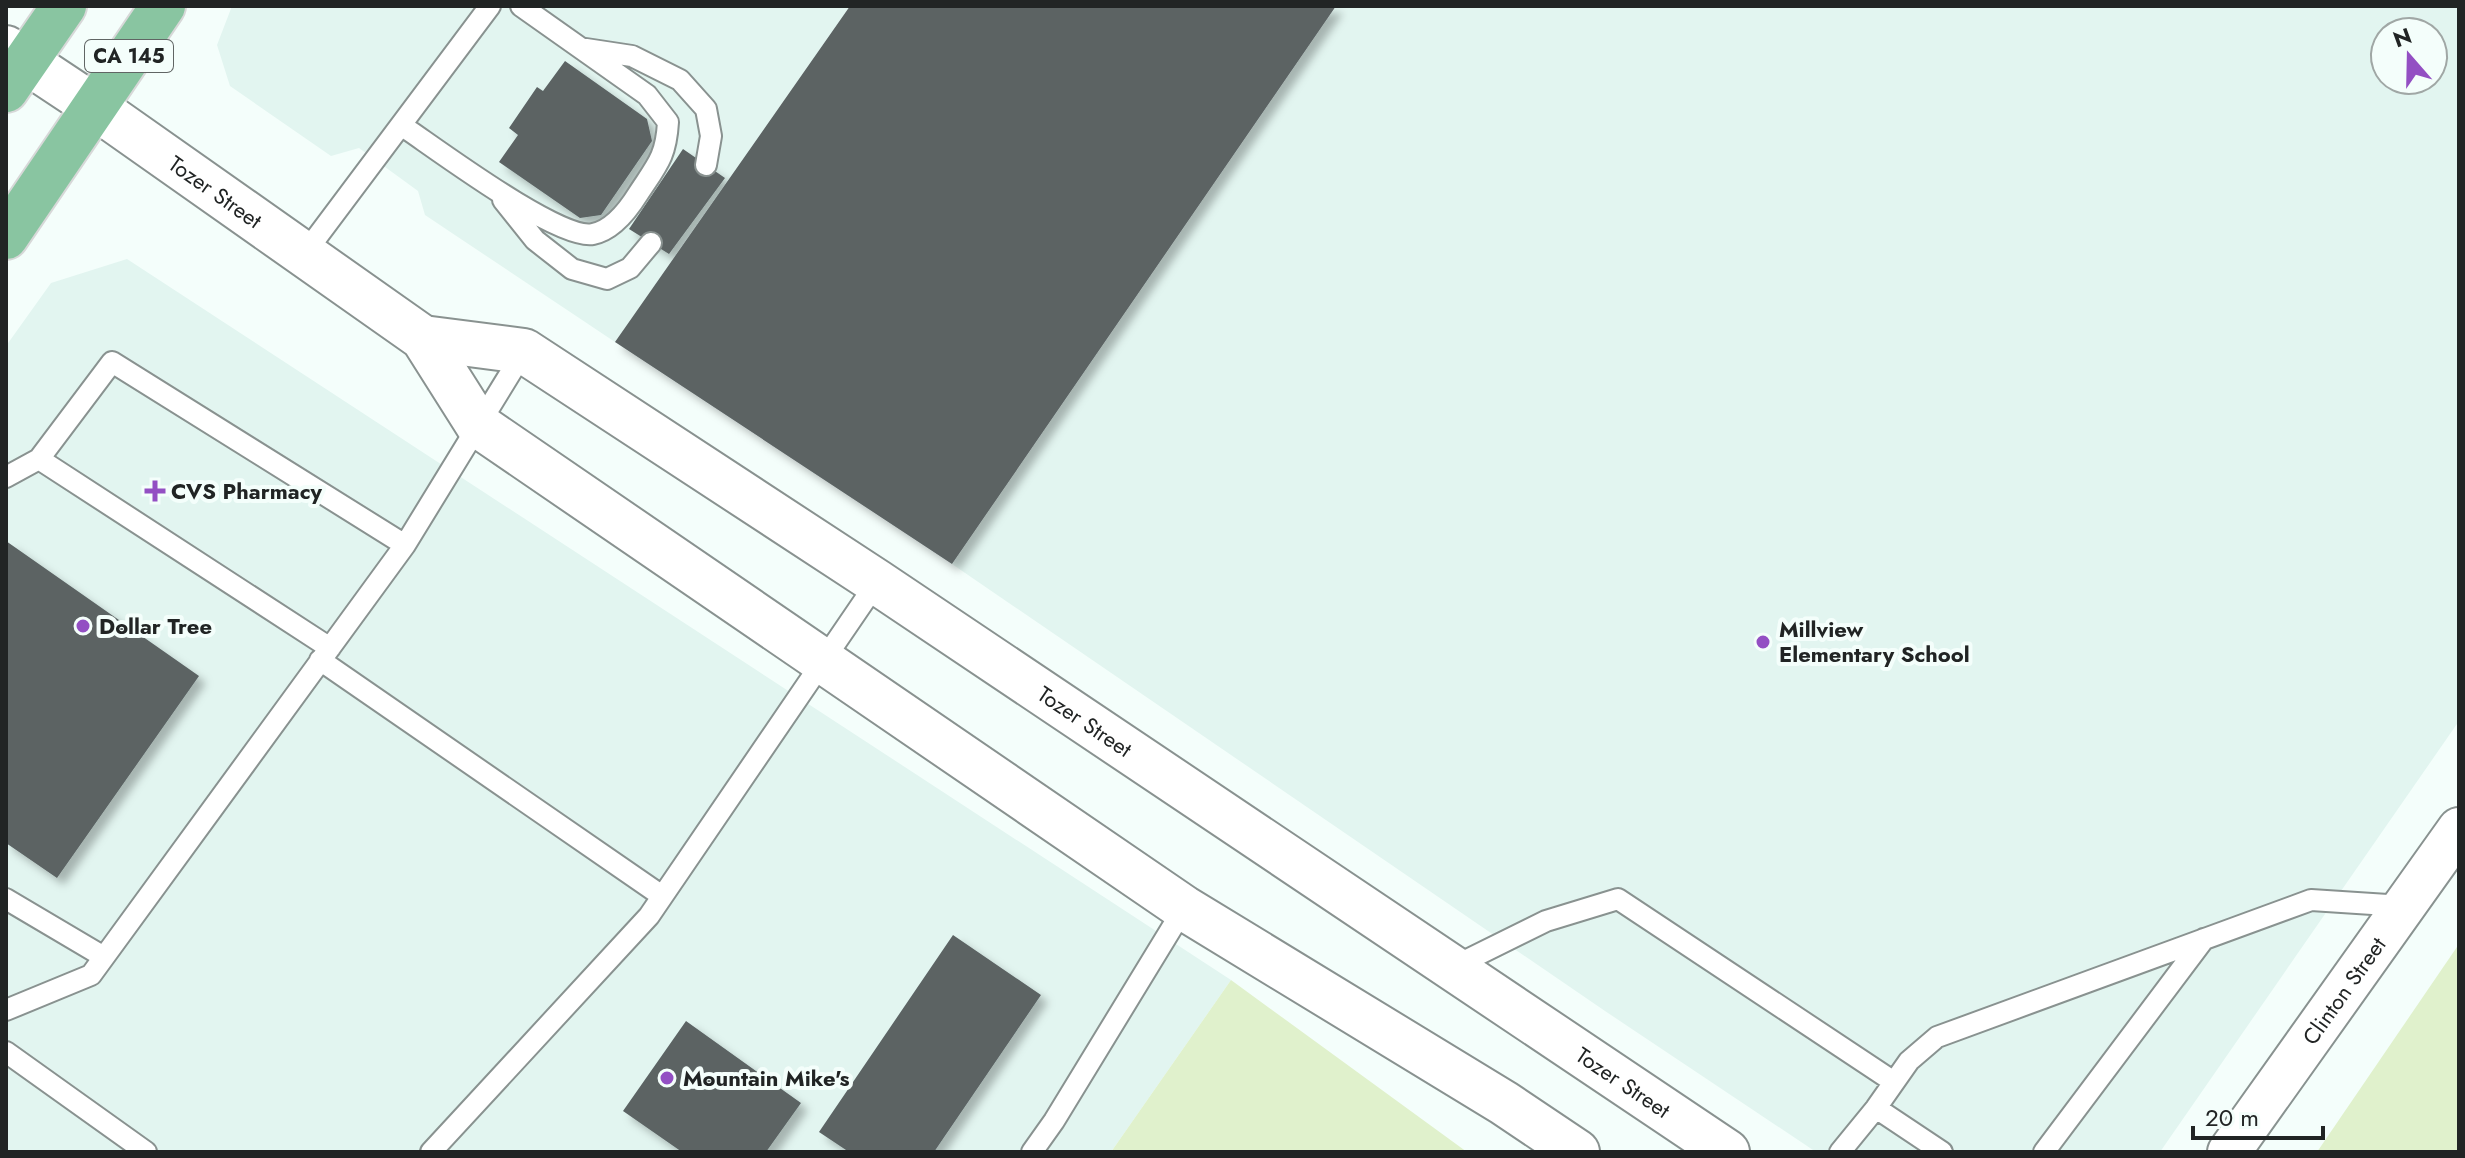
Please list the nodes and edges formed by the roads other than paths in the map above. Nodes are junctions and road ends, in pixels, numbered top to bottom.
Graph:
1 (64, 6) edge
2 (163, 6) edge
3 (490, 6) edge
4 (521, 6) edge
5 (579, 48) junction
6 (13, 66) edge
7 (95, 107) junction
8 (401, 125) junction
9 (706, 165) dead end
10 (494, 187) junction
11 (6, 237) edge
12 (651, 243) dead end
13 (305, 253) junction
14 (423, 338) junction
15 (524, 351) junction
16 (478, 425) junction
17 (39, 459) junction
18 (6, 477) edge
19 (405, 545) junction
20 (877, 582) junction
21 (325, 654) junction
22 (822, 662) junction
23 (2459, 829) edge
24 (662, 896) junction
25 (6, 899) edge
26 (2403, 906) junction
27 (1184, 908) junction
28 (2204, 939) junction
29 (104, 957) junction
30 (1453, 967) junction
31 (6, 1010) edge
32 (6, 1052) edge
33 (1894, 1082) junction
34 (1876, 1108) junction
35 (146, 1152) edge
36 (431, 1152) edge
37 (1032, 1152) edge
38 (1577, 1152) edge
39 (1727, 1152) edge
40 (1840, 1152) edge
41 (1942, 1152) edge
42 (2044, 1152) edge
43 (2229, 1152) edge

1 - 6 main road
2 - 7 main road, CA 145
3 - 8 lane
4 - 5 lane
5 - 9 lane
5 - 10 lane
6 - 7 street, Tozer Street
7 - 11 main road, CA 145
7 - 13 street, Tozer Street
8 - 10 lane
8 - 13 lane
10 - 12 lane
13 - 14 street, Tozer Street
14 - 15 street, Tozer Street
14 - 16 street, Tozer Street
15 - 16 lane
15 - 20 street, Tozer Street
16 - 19 lane
16 - 22 street, Tozer Street
17 - 18 lane
17 - 19 lane
17 - 21 lane
19 - 21 lane
20 - 22 lane
20 - 30 street, Tozer Street
21 - 24 lane
21 - 29 lane
22 - 24 lane
22 - 27 street, Tozer Street
23 - 26 street, Clinton Street
24 - 36 lane
25 - 29 lane
26 - 28 lane
26 - 43 street, Clinton Street
27 - 37 lane
27 - 38 street, Tozer Street
28 - 33 lane
28 - 42 lane
29 - 31 lane
30 - 33 lane
30 - 39 street, Tozer Street
32 - 35 lane
33 - 34 lane
34 - 40 lane
34 - 41 lane

